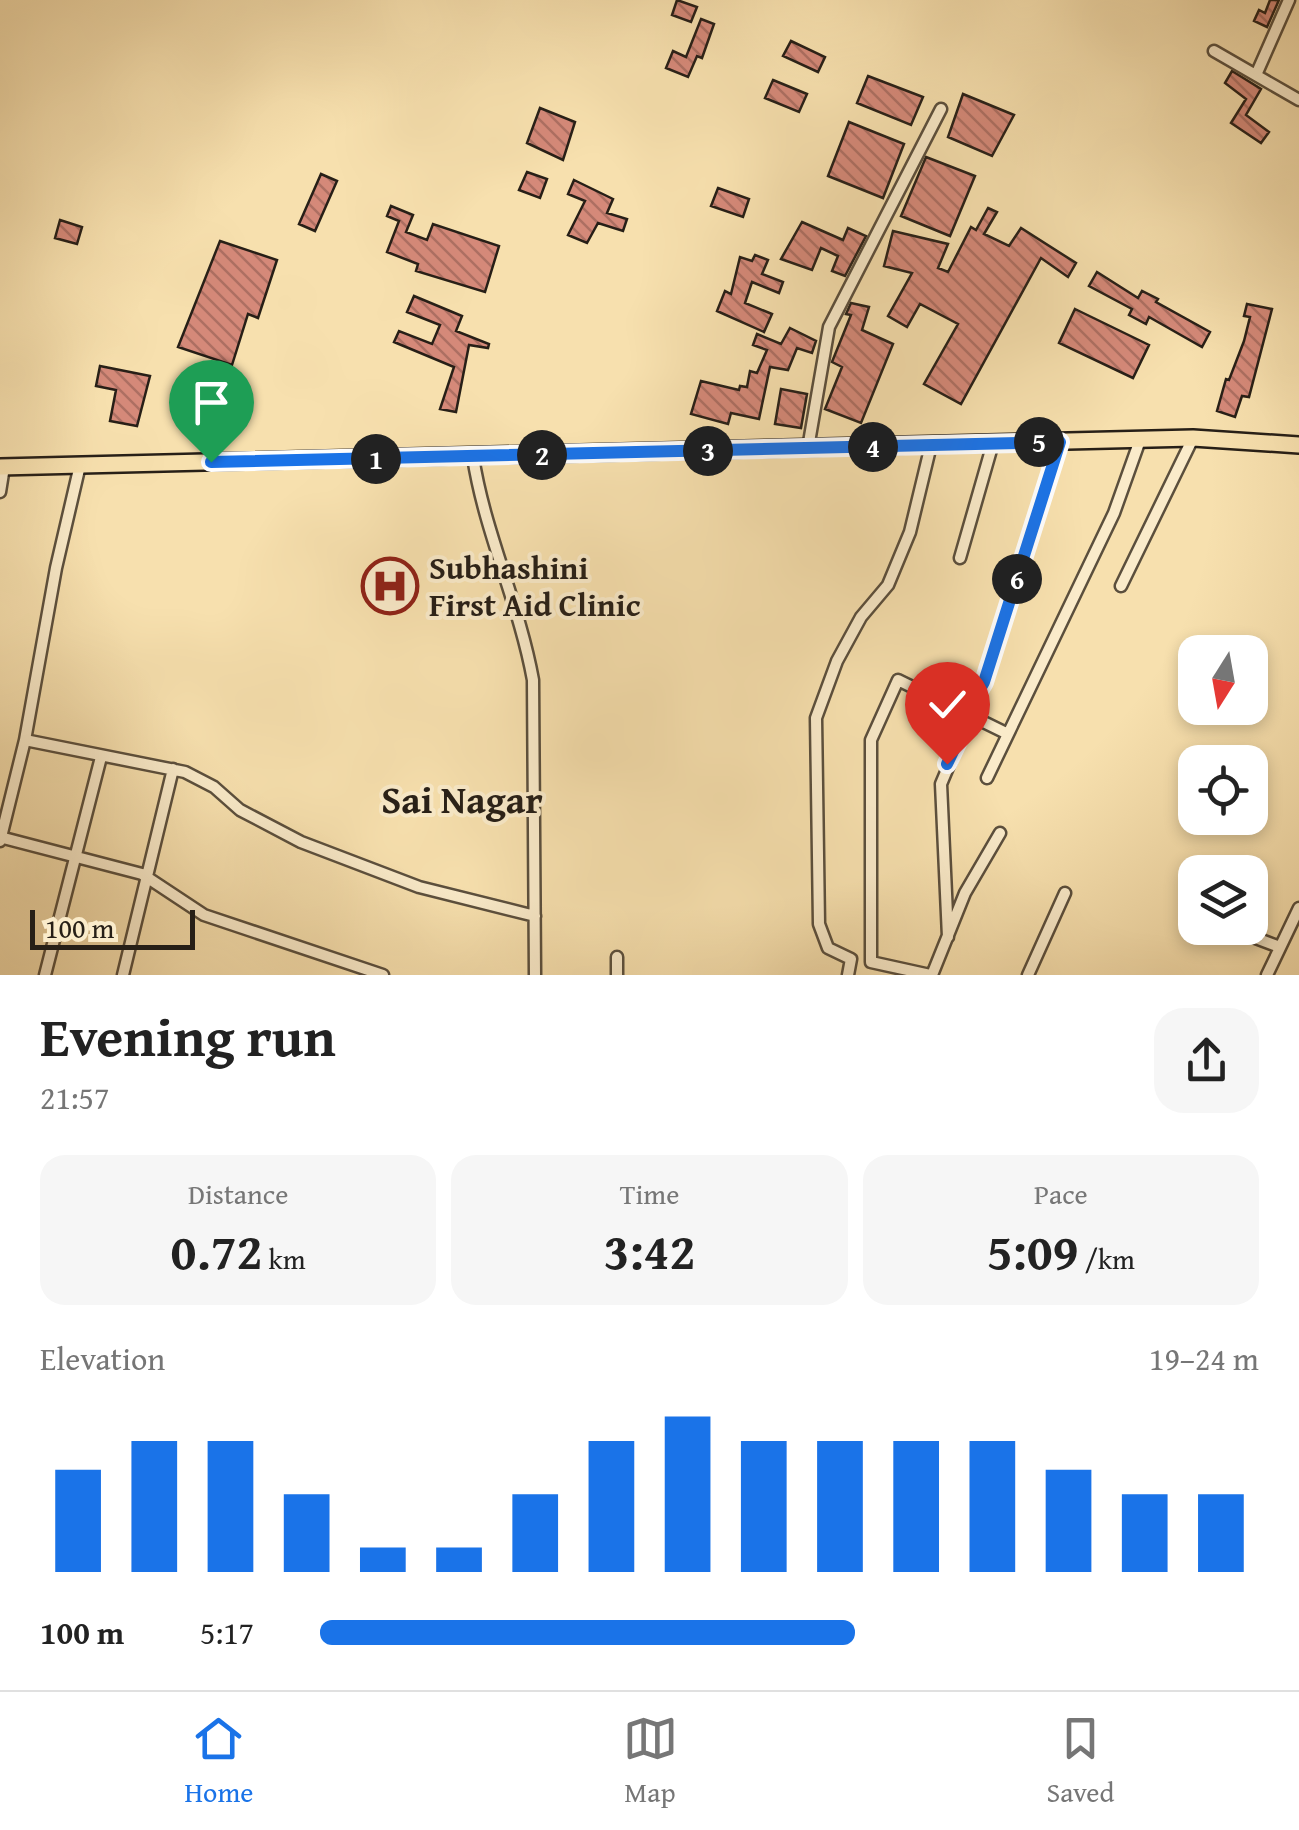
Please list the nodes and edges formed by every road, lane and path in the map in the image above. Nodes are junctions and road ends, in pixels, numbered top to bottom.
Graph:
1 (1289, 0) edge
2 (1214, 51) dead end
3 (1256, 75) junction
4 (1299, 100) edge
5 (941, 109) dead end
6 (1193, 438) junction
7 (1140, 440) junction
8 (1060, 442) junction
9 (994, 443) junction
10 (931, 445) junction
11 (1299, 445) edge
12 (808, 448) junction
13 (474, 457) junction
14 (80, 465) junction
15 (2, 467) edge
16 (0, 492) edge
17 (960, 558) dead end
18 (1121, 586) dead end
19 (969, 712) junction
20 (1006, 733) junction
21 (25, 740) junction
22 (102, 758) junction
23 (173, 769) junction
24 (987, 778) dead end
25 (1000, 833) dead end
26 (0, 838) edge
27 (78, 856) junction
28 (147, 877) junction
29 (1065, 894) dead end
30 (1299, 908) edge
31 (535, 916) junction
32 (948, 938) junction
33 (1268, 942) edge
34 (1278, 946) junction
35 (617, 956) dead end
36 (45, 975) edge
37 (123, 975) edge
38 (383, 975) edge
39 (535, 975) edge
40 (617, 975) edge
41 (848, 975) edge
42 (931, 975) edge
43 (1028, 975) edge
44 (1267, 975) edge

1 - 3 street
2 - 3 street
3 - 4 street
5 - 12 street
6 - 7 main road
6 - 11 main road
6 - 18 street
7 - 8 main road
7 - 20 street
8 - 9 main road
8 - 19 street
9 - 10 main road
9 - 17 street
10 - 12 main road
10 - 41 street
12 - 13 main road
13 - 14 main road
13 - 31 street
14 - 15 main road
14 - 21 street
15 - 16 street
19 - 20 street
19 - 32 street
19 - 42 street
20 - 24 street
21 - 22 street
21 - 26 street
22 - 23 street
22 - 27 street
23 - 28 street
23 - 31 street
25 - 32 street
26 - 27 street
27 - 28 street
27 - 36 street
28 - 37 street
28 - 38 street
29 - 43 street
30 - 34 street
31 - 39 street
32 - 42 street
33 - 34 street
34 - 44 street
35 - 40 street

